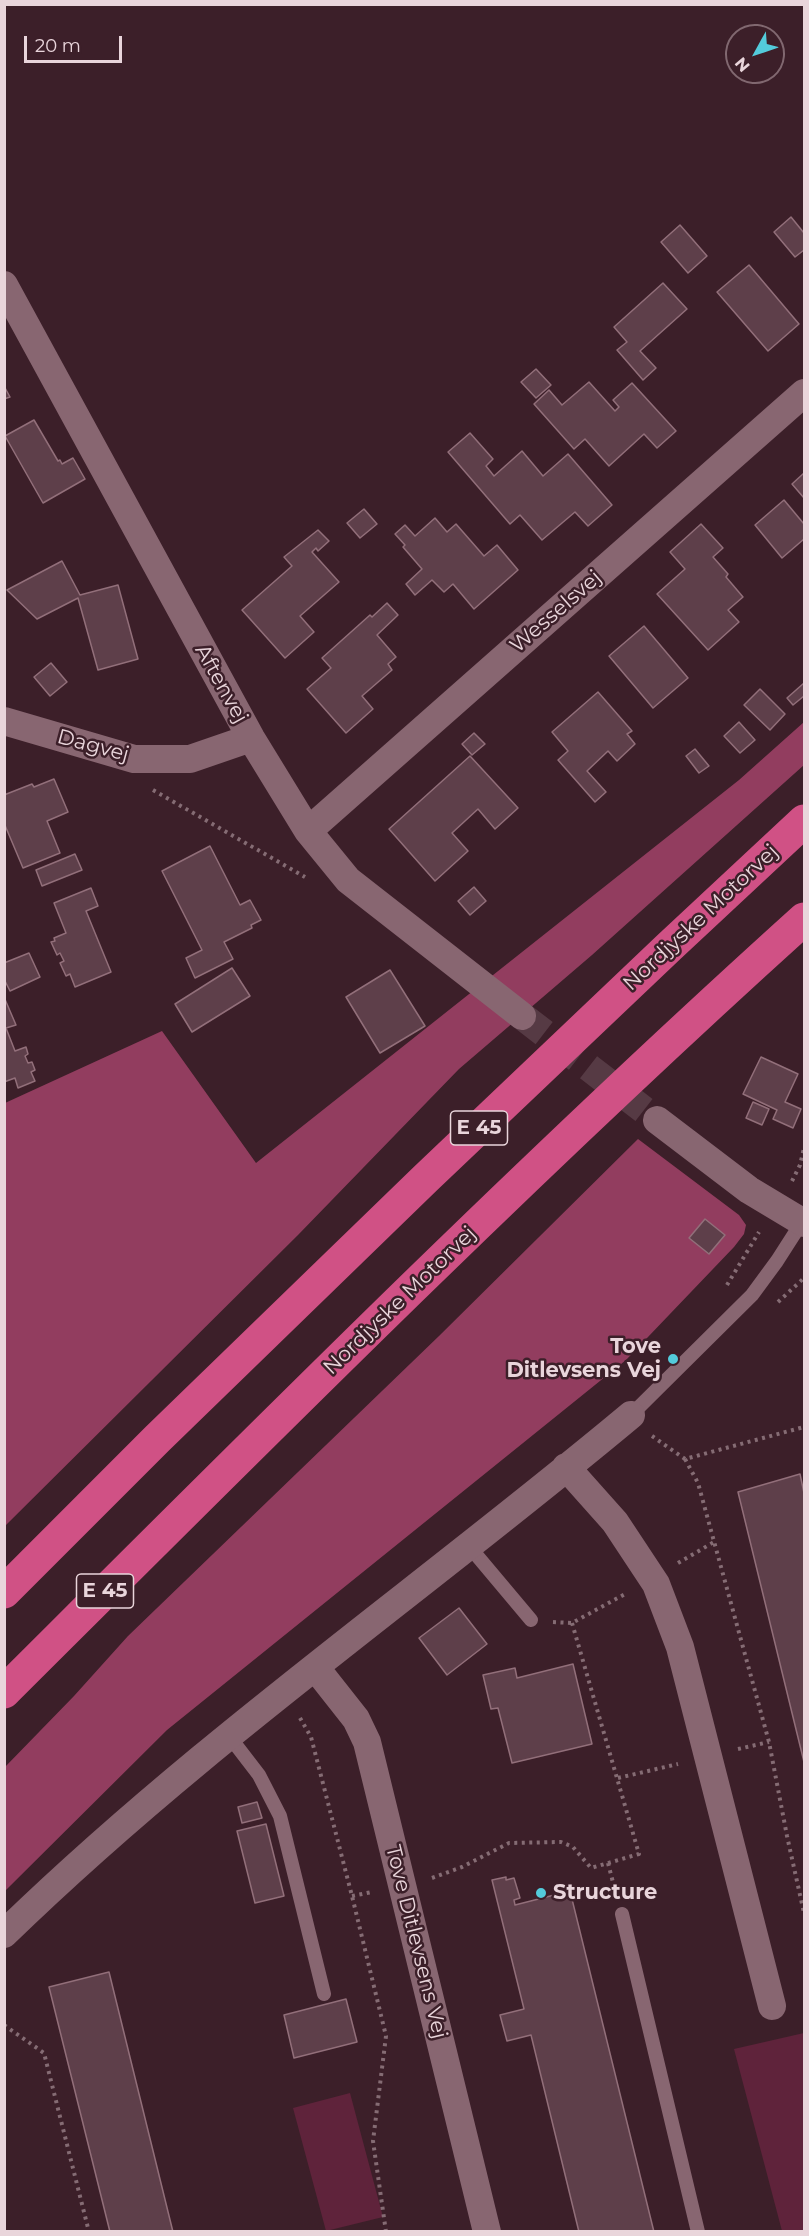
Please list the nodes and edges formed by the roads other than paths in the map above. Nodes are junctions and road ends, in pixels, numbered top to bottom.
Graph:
1 (4, 285) edge
2 (804, 393) edge
3 (4, 722) edge
4 (251, 738) junction
5 (804, 821) edge
6 (308, 831) junction
7 (804, 919) edge
8 (522, 1016) tunnel mouth
9 (657, 1120) tunnel mouth
10 (803, 1222) edge
11 (631, 1415) joint
12 (566, 1467) junction
13 (207, 1490) junction
14 (468, 1545) junction
15 (44, 1552) junction
16 (4, 1586) edge
17 (4, 1592) edge
18 (531, 1620) dead end
19 (315, 1667) junction
20 (4, 1692) edge
21 (4, 1717) edge
22 (229, 1736) junction
23 (621, 1914) road end
24 (4, 1934) edge
25 (324, 1994) dead end
26 (772, 2006) dead end
27 (487, 2232) edge
28 (698, 2232) edge

1 - 4 street, Aftenvej
2 - 6 street, Wesselsvej
3 - 4 street, Dagvej
4 - 6 street, Aftenvej
5 - 15 highway, Nordjyske Motorvej / E 45
6 - 8 street, Aftenvej
7 - 13 highway, Nordjyske Motorvej / E 45
9 - 10 street
10 - 11 lane
11 - 12 street
12 - 14 street
12 - 26 street
13 - 20 highway, Nordjyske Motorvej / E 45
13 - 21 highway
14 - 18 lane
14 - 19 street
15 - 16 highway
15 - 17 highway, Nordjyske Motorvej / E 45
19 - 22 street
19 - 27 street, Tove Ditlevsens Vej
22 - 24 street
22 - 25 lane
23 - 28 lane

